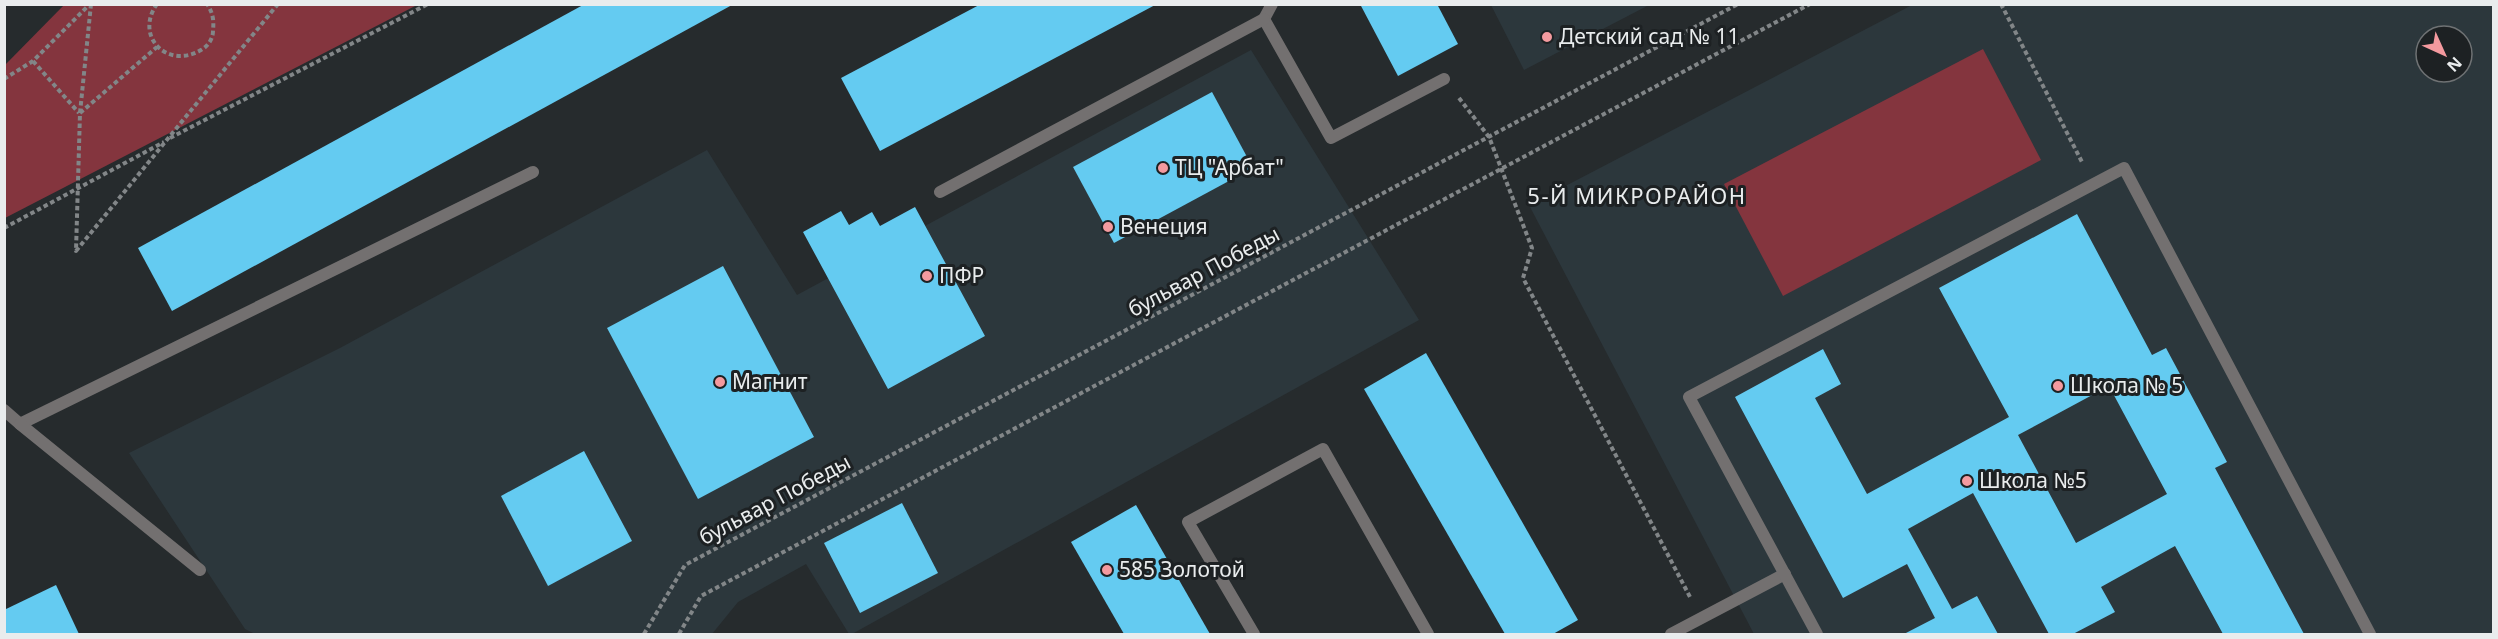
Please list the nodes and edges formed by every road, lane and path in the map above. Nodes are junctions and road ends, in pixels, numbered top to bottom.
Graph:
1 (91, 4) edge
2 (157, 4) edge
3 (278, 4) edge
4 (428, 4) edge
5 (1272, 4) edge
6 (1738, 4) edge
7 (1810, 4) edge
8 (2001, 4) edge
9 (209, 5) edge
10 (1264, 18) junction
11 (157, 47) junction
12 (33, 61) junction
13 (4, 79) edge
14 (1444, 79) joint
15 (80, 113) junction
16 (1489, 137) junction
17 (168, 140) junction
18 (1502, 169) junction
19 (533, 172) dead end
20 (2094, 184) junction
21 (78, 189) junction
22 (940, 192) dead end
23 (4, 228) edge
24 (4, 410) edge
25 (20, 424) junction
26 (200, 570) dead end
27 (1785, 574) junction
28 (1701, 619) junction
29 (644, 634) edge
30 (679, 634) edge
31 (1254, 634) edge
32 (1428, 634) edge
33 (1671, 634) edge
34 (1817, 634) edge
35 (2370, 634) edge

1 - 12 path
1 - 15 path
2 - 11 path
3 - 17 path
4 - 17 path
5 - 10 lane
6 - 16 path, бульвар Победы
7 - 18 path
8 - 20 path
9 - 11 path
10 - 14 lane
10 - 22 lane
11 - 15 path
12 - 13 path
12 - 15 path
14 - 16 path
15 - 21 path
16 - 18 path
16 - 29 path, бульвар Победы
17 - 21 path
17 - 21 path
18 - 28 path
18 - 30 path
19 - 25 lane
20 - 27 lane
20 - 35 lane
21 - 23 path
24 - 25 lane
25 - 26 lane
27 - 28 lane
27 - 34 lane
28 - 33 lane
31 - 32 lane

